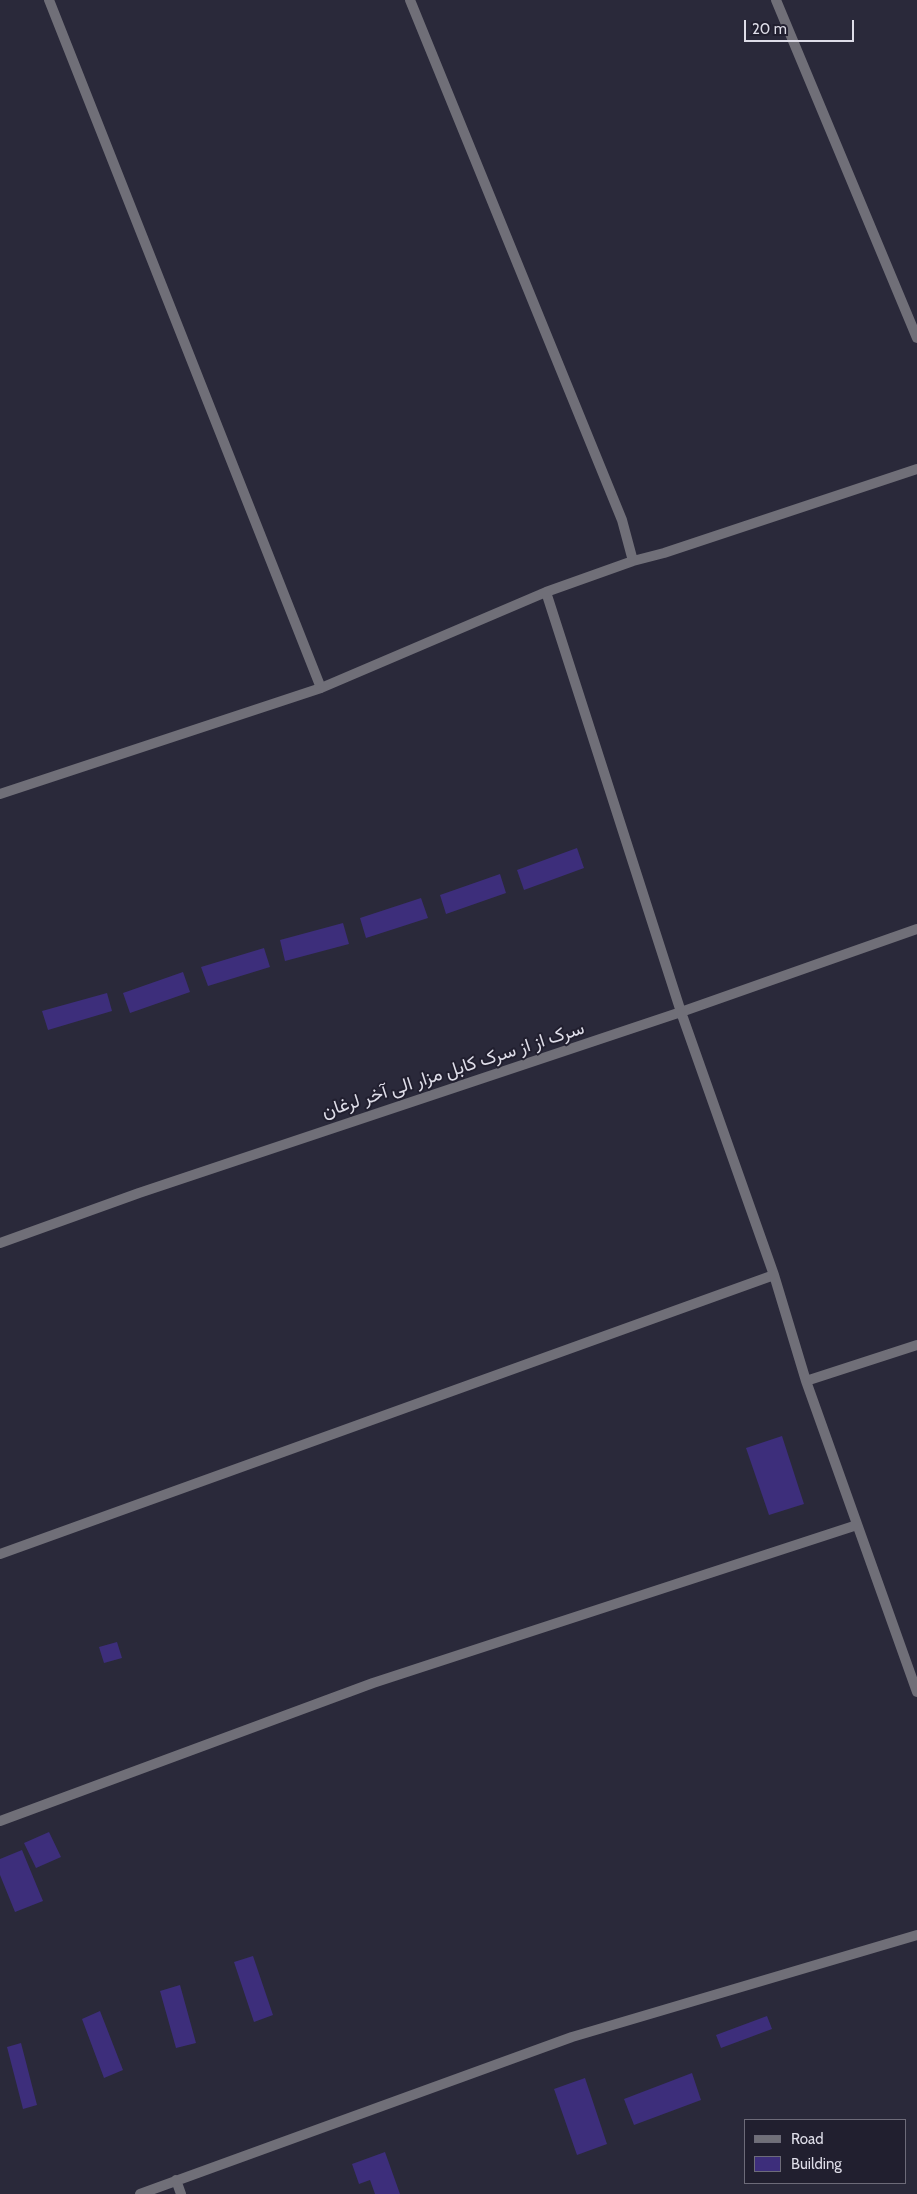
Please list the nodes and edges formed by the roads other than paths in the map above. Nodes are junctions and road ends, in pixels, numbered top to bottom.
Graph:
1 (49, 0) edge
2 (410, 0) edge
3 (776, 0) edge
4 (917, 338) edge
5 (917, 469) edge
6 (633, 562) junction
7 (546, 592) junction
8 (321, 688) junction
9 (0, 794) edge
10 (917, 929) edge
11 (681, 1012) junction
12 (0, 1243) edge
13 (774, 1275) junction
14 (917, 1345) edge
15 (806, 1381) junction
16 (857, 1526) junction
17 (0, 1554) edge
18 (917, 1692) edge
19 (0, 1822) edge
20 (917, 1936) edge
21 (176, 2180) junction
22 (140, 2194) edge
23 (181, 2194) edge

1 - 8 street
2 - 6 street
3 - 4 street
5 - 6 street
6 - 7 street
7 - 8 street
7 - 11 street
8 - 9 street
10 - 11 street, سرک از از سرک کابل مزار الی آخر لرغان
11 - 12 street, سرک از از سرک کابل مزار الی آخر لرغان
11 - 13 street
13 - 15 street
13 - 17 street
14 - 15 street
15 - 16 street
16 - 18 street
16 - 19 street
20 - 21 street
21 - 22 street
21 - 23 street

